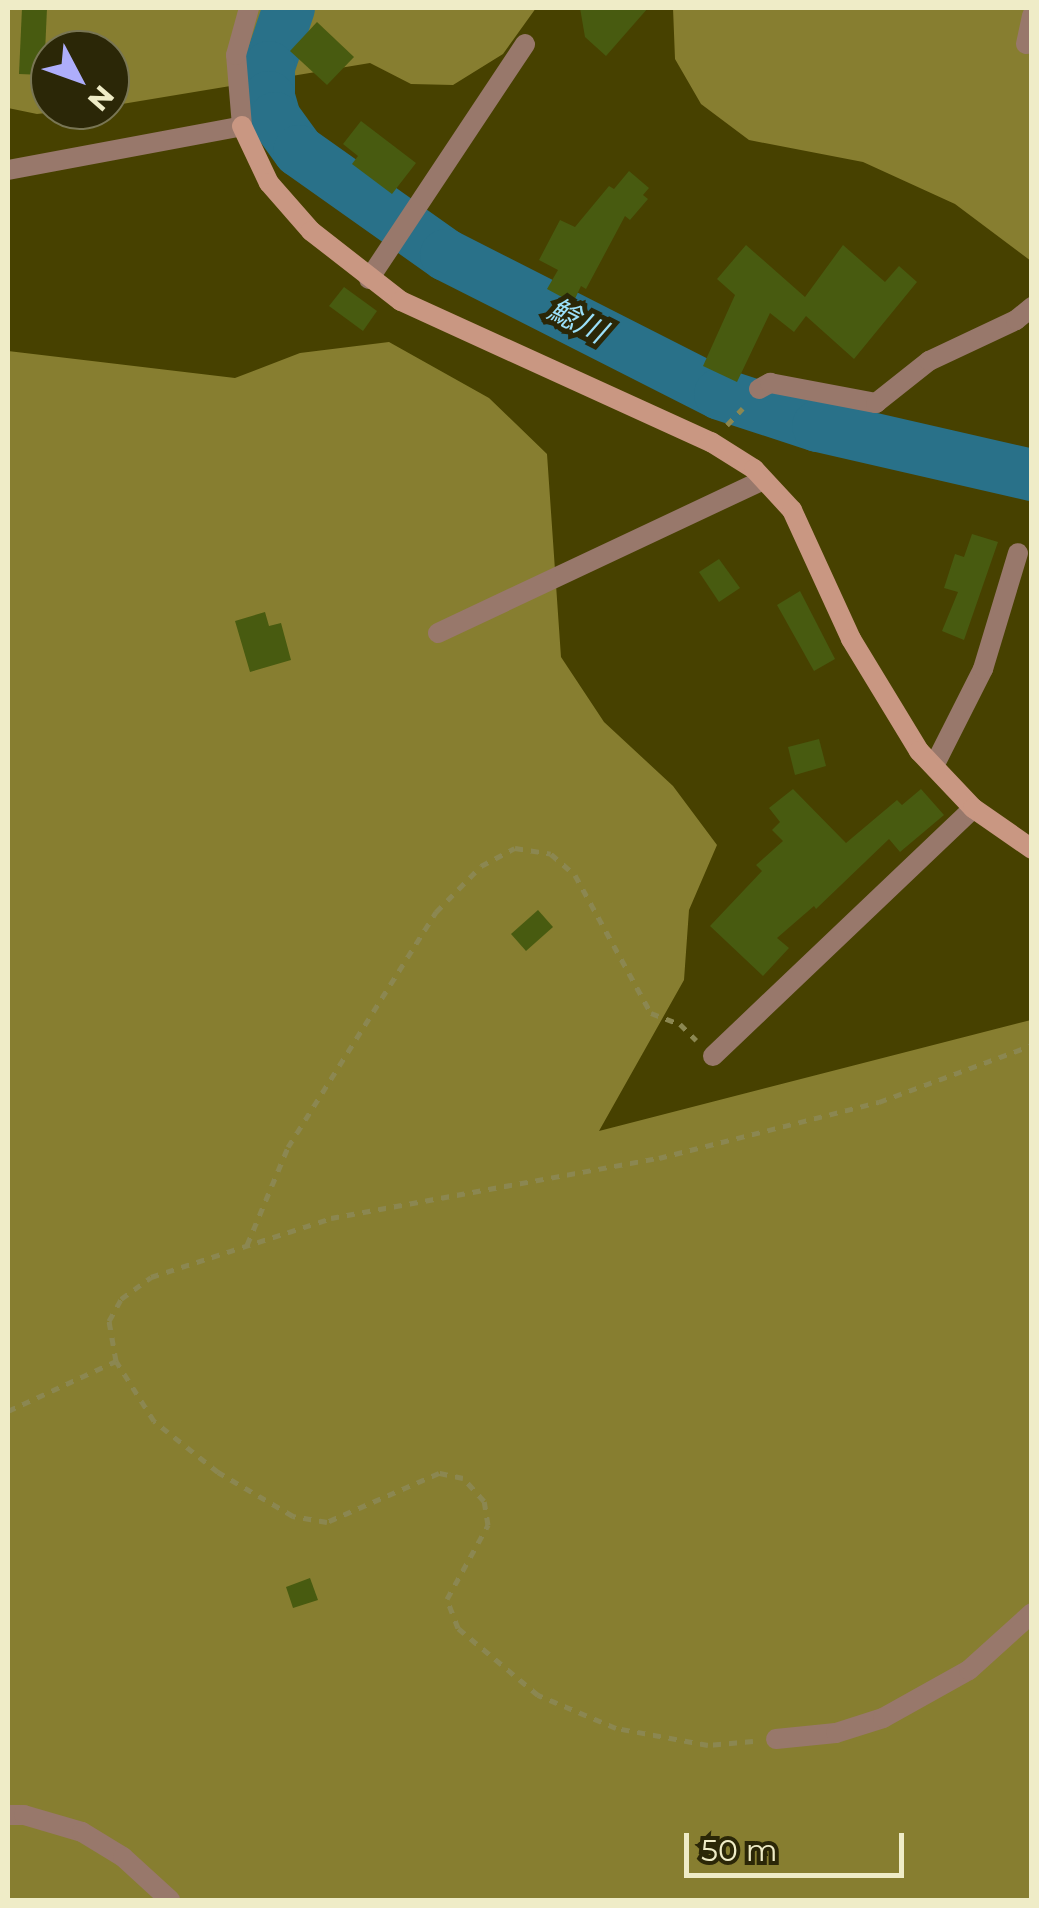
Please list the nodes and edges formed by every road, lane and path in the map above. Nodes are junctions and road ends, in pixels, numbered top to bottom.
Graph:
1 (249, 8) edge
2 (1032, 16) edge
3 (526, 44) dead end
4 (1026, 44) dead end
5 (242, 126) junction
6 (8, 170) edge
7 (369, 279) junction
8 (1032, 308) edge
9 (759, 389) dead end
10 (763, 480) junction
11 (1018, 554) dead end
12 (438, 633) dead end
13 (934, 766) junction
14 (973, 808) junction
15 (1032, 849) edge
16 (1032, 1045) edge
17 (713, 1056) joint
18 (247, 1246) junction
19 (116, 1361) junction
20 (8, 1412) edge
21 (1032, 1613) edge
22 (776, 1738) joint
23 (8, 1816) edge
24 (170, 1900) edge

1 - 5 street
2 - 4 street
3 - 7 street
5 - 6 street
5 - 7 street
7 - 10 street
8 - 9 street
10 - 12 street
10 - 13 street
11 - 13 street
13 - 14 street
14 - 15 street
14 - 17 street
16 - 18 path
17 - 18 path
18 - 19 path
19 - 20 path
19 - 22 path
21 - 22 street
23 - 24 street

